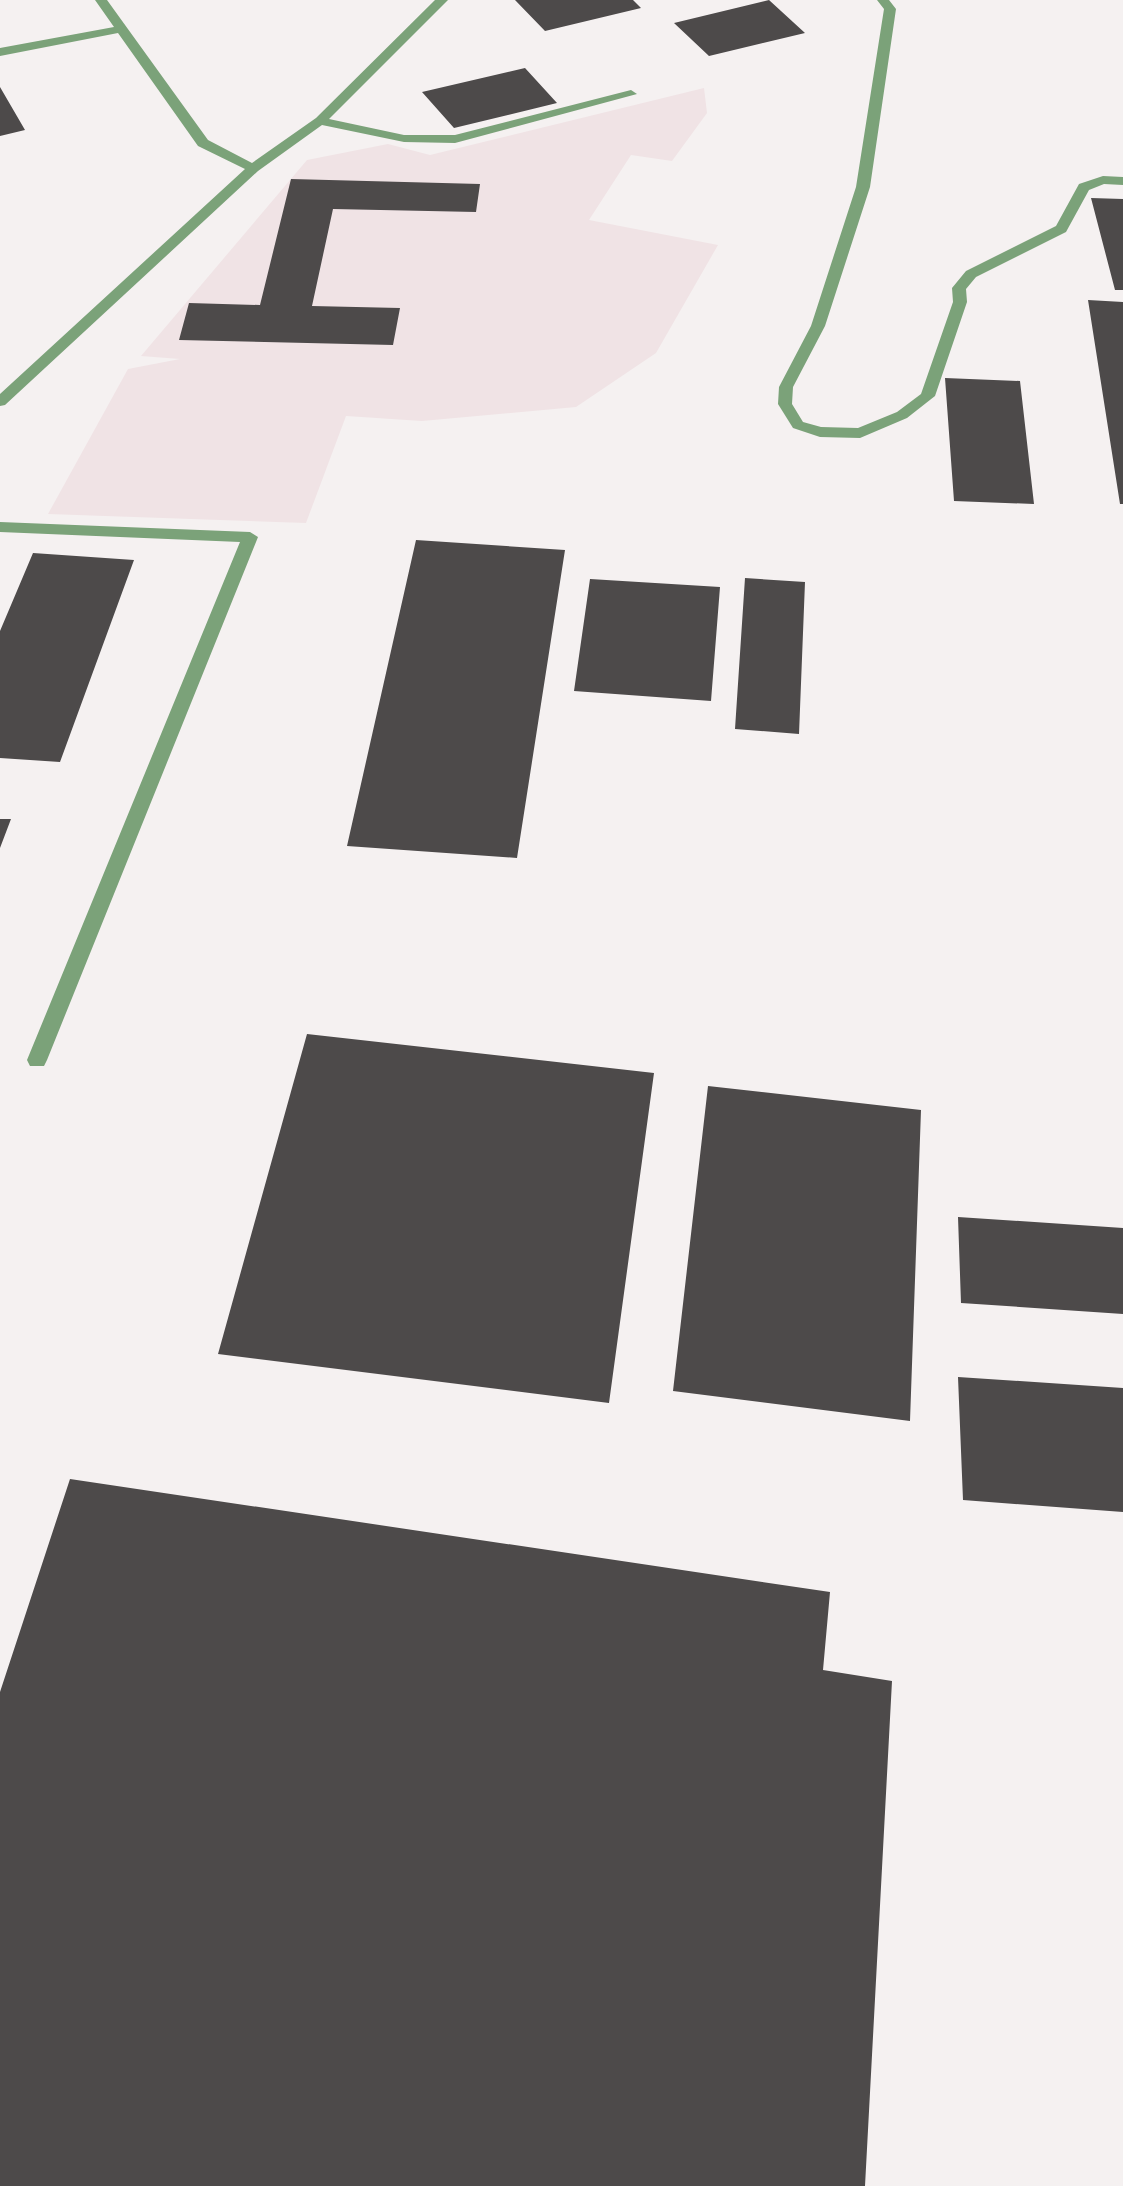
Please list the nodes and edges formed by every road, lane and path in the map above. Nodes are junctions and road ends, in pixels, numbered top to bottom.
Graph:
1 (101, 0) edge
2 (442, 0) edge
3 (883, 0) edge
4 (120, 29) junction
5 (0, 52) edge
6 (631, 94) dead end
7 (320, 121) junction
8 (253, 168) junction
9 (1123, 181) edge
10 (0, 402) edge
11 (0, 527) edge
12 (37, 1060) dead end

1 - 4 street
2 - 7 street
3 - 9 street
4 - 5 street
4 - 8 street
6 - 7 street
7 - 8 street
8 - 10 street
11 - 12 street

